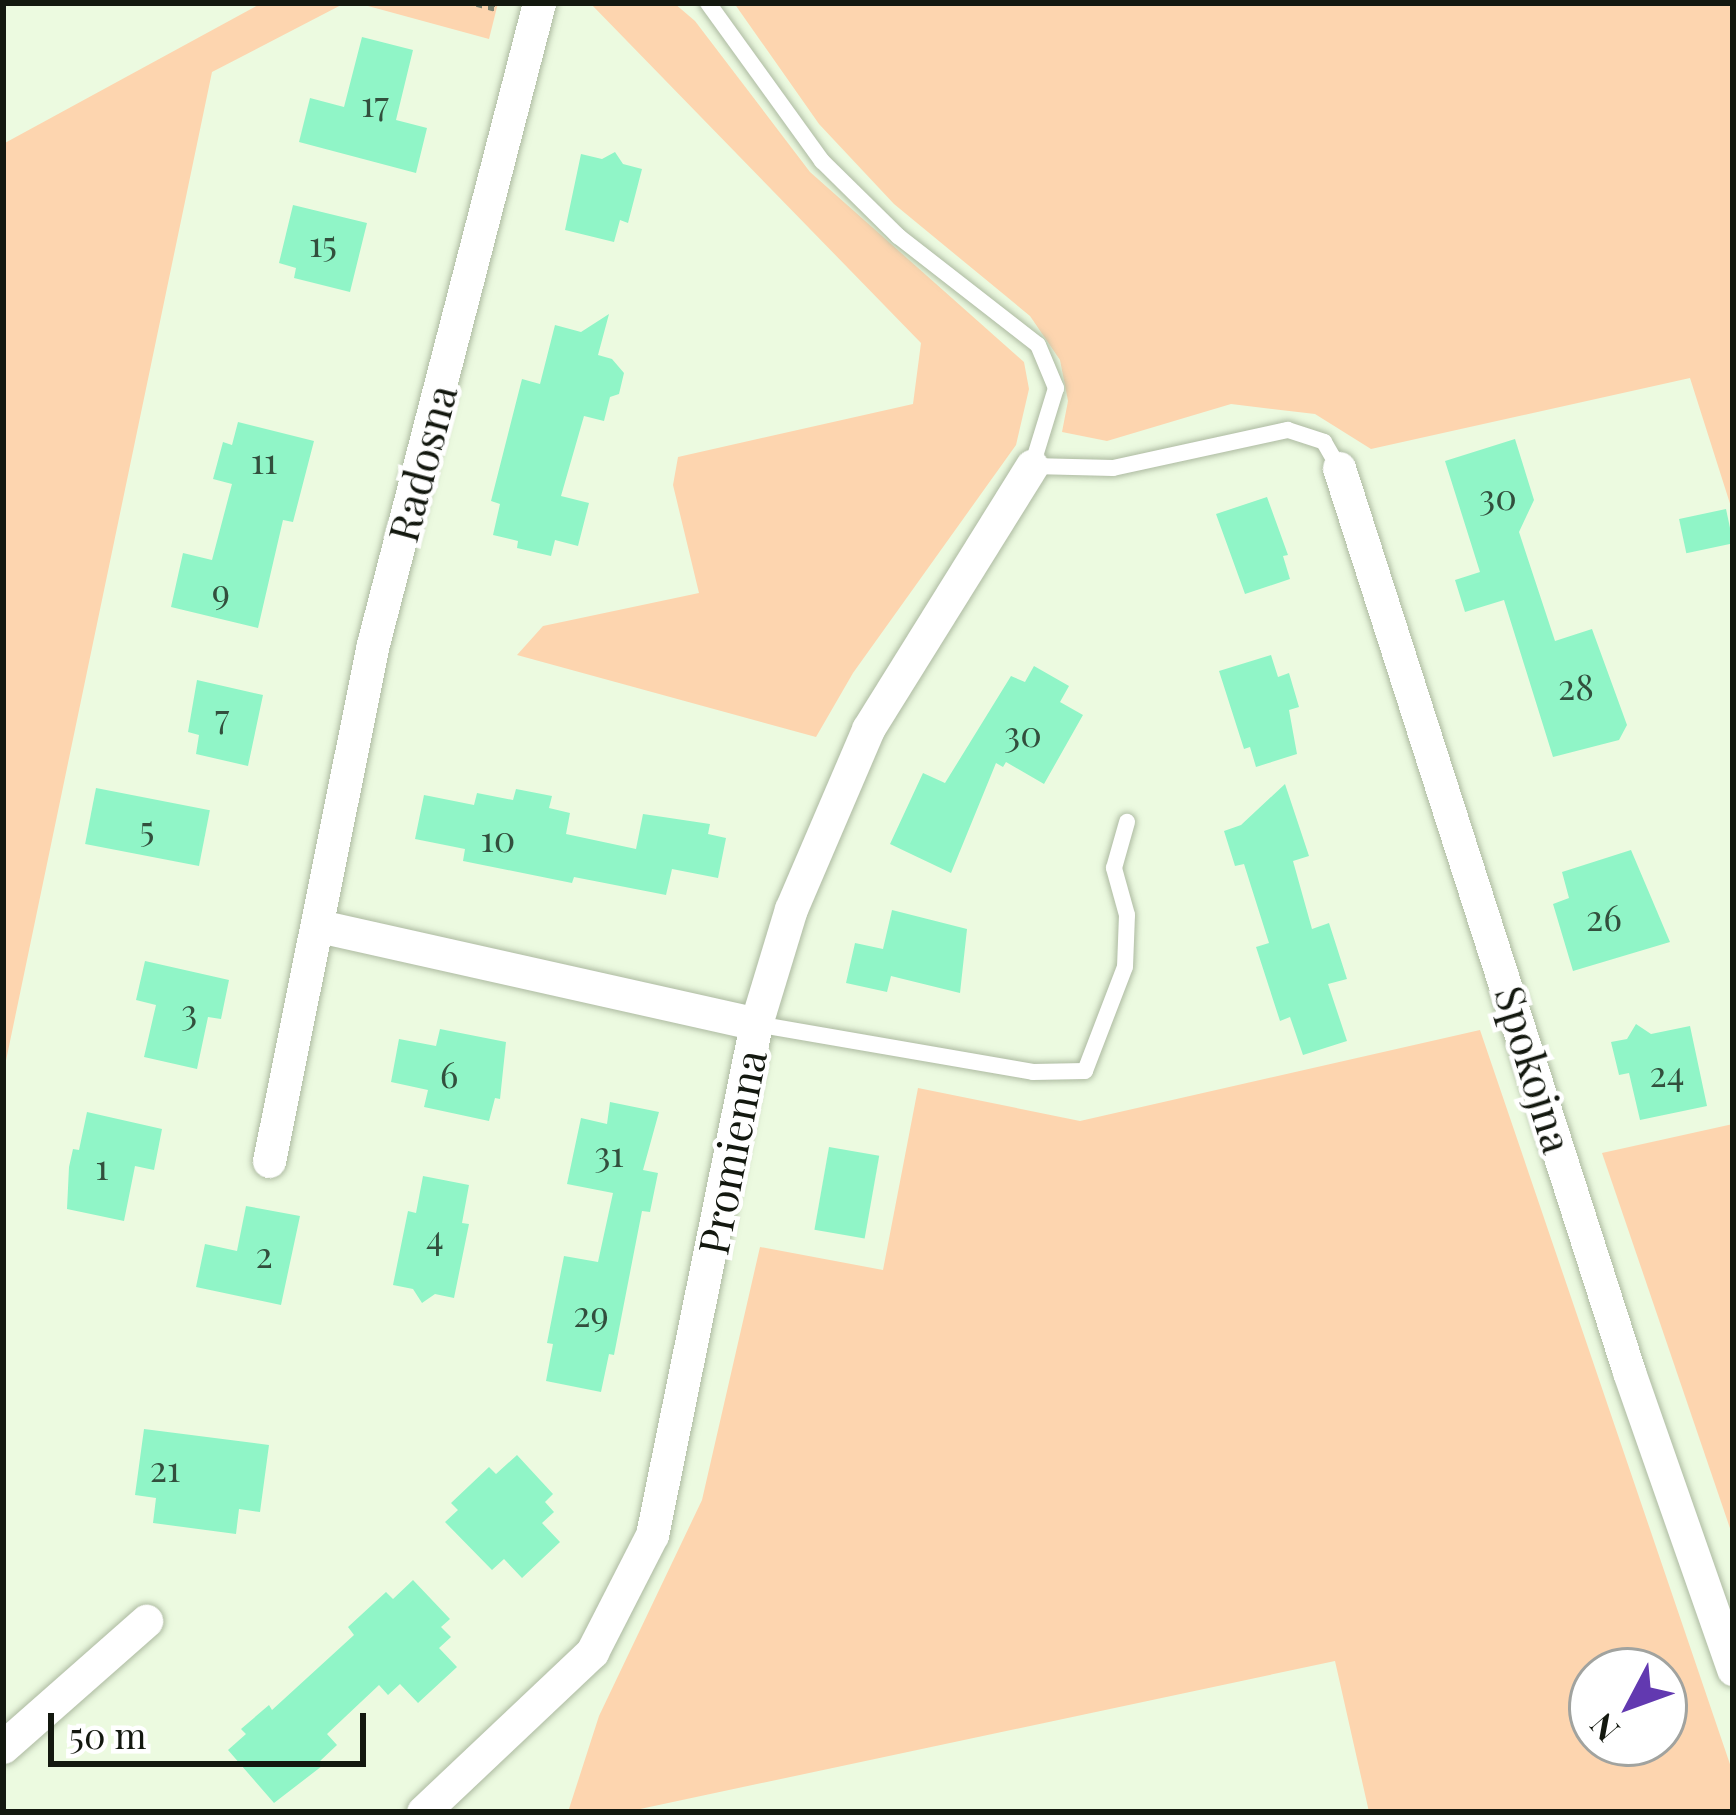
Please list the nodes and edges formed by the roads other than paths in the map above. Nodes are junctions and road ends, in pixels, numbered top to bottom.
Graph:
1 (539, 3) edge
2 (707, 3) edge
3 (1032, 466) junction
4 (1339, 468) joint
5 (1126, 822) dead end
6 (320, 926) junction
7 (756, 1024) junction
8 (269, 1162) dead end
9 (146, 1622) dead end
10 (1733, 1669) edge
11 (3, 1747) edge
12 (423, 1812) edge

1 - 6 street, Radosna
2 - 3 lane
3 - 4 lane
3 - 7 street, Promienna
4 - 10 street, Spokojna
5 - 7 lane
6 - 7 street
6 - 8 street, Radosna
7 - 12 street, Promienna
9 - 11 street

